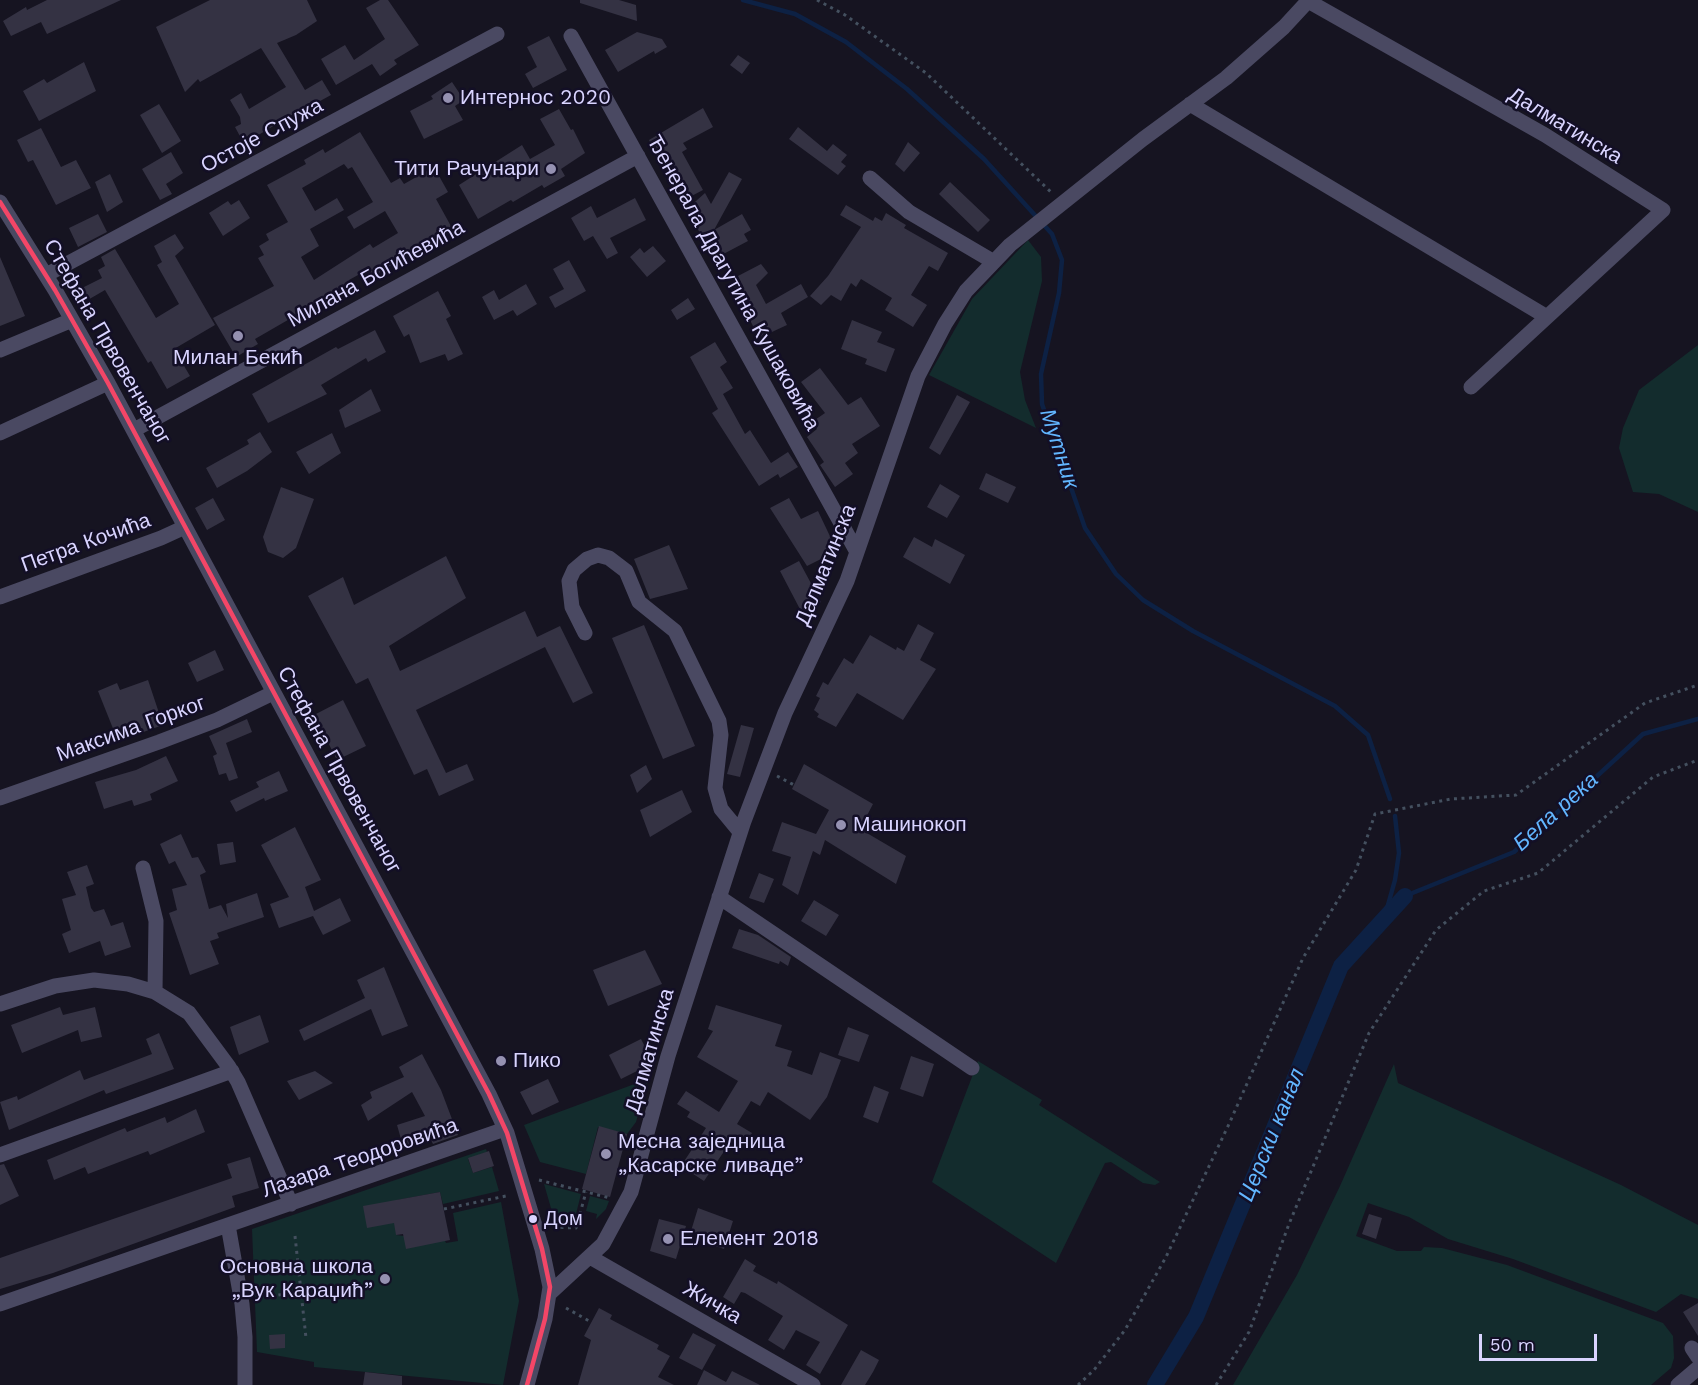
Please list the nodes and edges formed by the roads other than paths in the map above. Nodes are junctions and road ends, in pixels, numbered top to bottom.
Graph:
1 (1308, 0) edge
2 (497, 34) dead end
3 (571, 36) dead end
4 (1190, 104) junction
5 (638, 156) junction
6 (870, 178) dead end
7 (0, 202) edge
8 (994, 262) junction
9 (46, 275) junction
10 (1547, 317) junction
11 (72, 320) junction
12 (0, 350) edge
13 (108, 383) junction
14 (1471, 387) dead end
15 (134, 430) junction
16 (0, 433) edge
17 (185, 527) junction
18 (857, 552) junction
19 (0, 597) edge
20 (585, 633) dead end
21 (273, 693) junction
22 (0, 798) edge
23 (740, 832) junction
24 (143, 868) dead end
25 (719, 897) junction
26 (155, 992) junction
27 (0, 1004) edge
28 (972, 1068) dead end
29 (232, 1071) junction
30 (505, 1129) junction
31 (0, 1155) edge
32 (291, 1204) junction
33 (228, 1225) junction
34 (590, 1257) junction
35 (549, 1294) junction
36 (0, 1304) edge
37 (1698, 1368) edge
38 (244, 1385) edge
39 (527, 1385) edge
40 (813, 1385) edge
41 (1678, 1385) edge

1 - 4 street, Далматинска
1 - 10 street, Далматинска
2 - 9 street, Остоје Спужа
3 - 5 street, Ђенерала Драгутина Кушаковића
4 - 8 street, Далматинска
4 - 10 street
5 - 15 street, Милана Богићевића
5 - 18 street, Ђенерала Драгутина Кушаковића
6 - 8 street
7 - 9 street, Стефана Првовенчаног
8 - 18 street, Далматинска
9 - 11 street, Стефана Првовенчаног
10 - 14 street, Далматинска
11 - 12 street
11 - 13 street, Стефана Првовенчаног
13 - 15 street, Стефана Првовенчаног
13 - 16 street
15 - 17 street, Стефана Првовенчаног
17 - 19 street, Петра Кочића
17 - 21 street, Стефана Првовенчаног
18 - 23 street, Далматинска
20 - 23 street
21 - 22 street, Максима Горког
21 - 30 street, Стефана Првовенчаног
23 - 25 street, Далматинска
24 - 26 street
25 - 28 street
25 - 34 street, Далматинска
26 - 27 street
26 - 29 street
29 - 31 street
29 - 32 street
30 - 32 street, Лазара Теодоровића
30 - 35 street, Стефана Првовенчаног
32 - 33 street, Лазара Теодоровића
33 - 36 street, Лазара Теодоровића
33 - 38 street
34 - 35 street, Далматинска
34 - 40 street, Жичка
35 - 39 street, Стефана Првовенчаног
37 - 41 street

